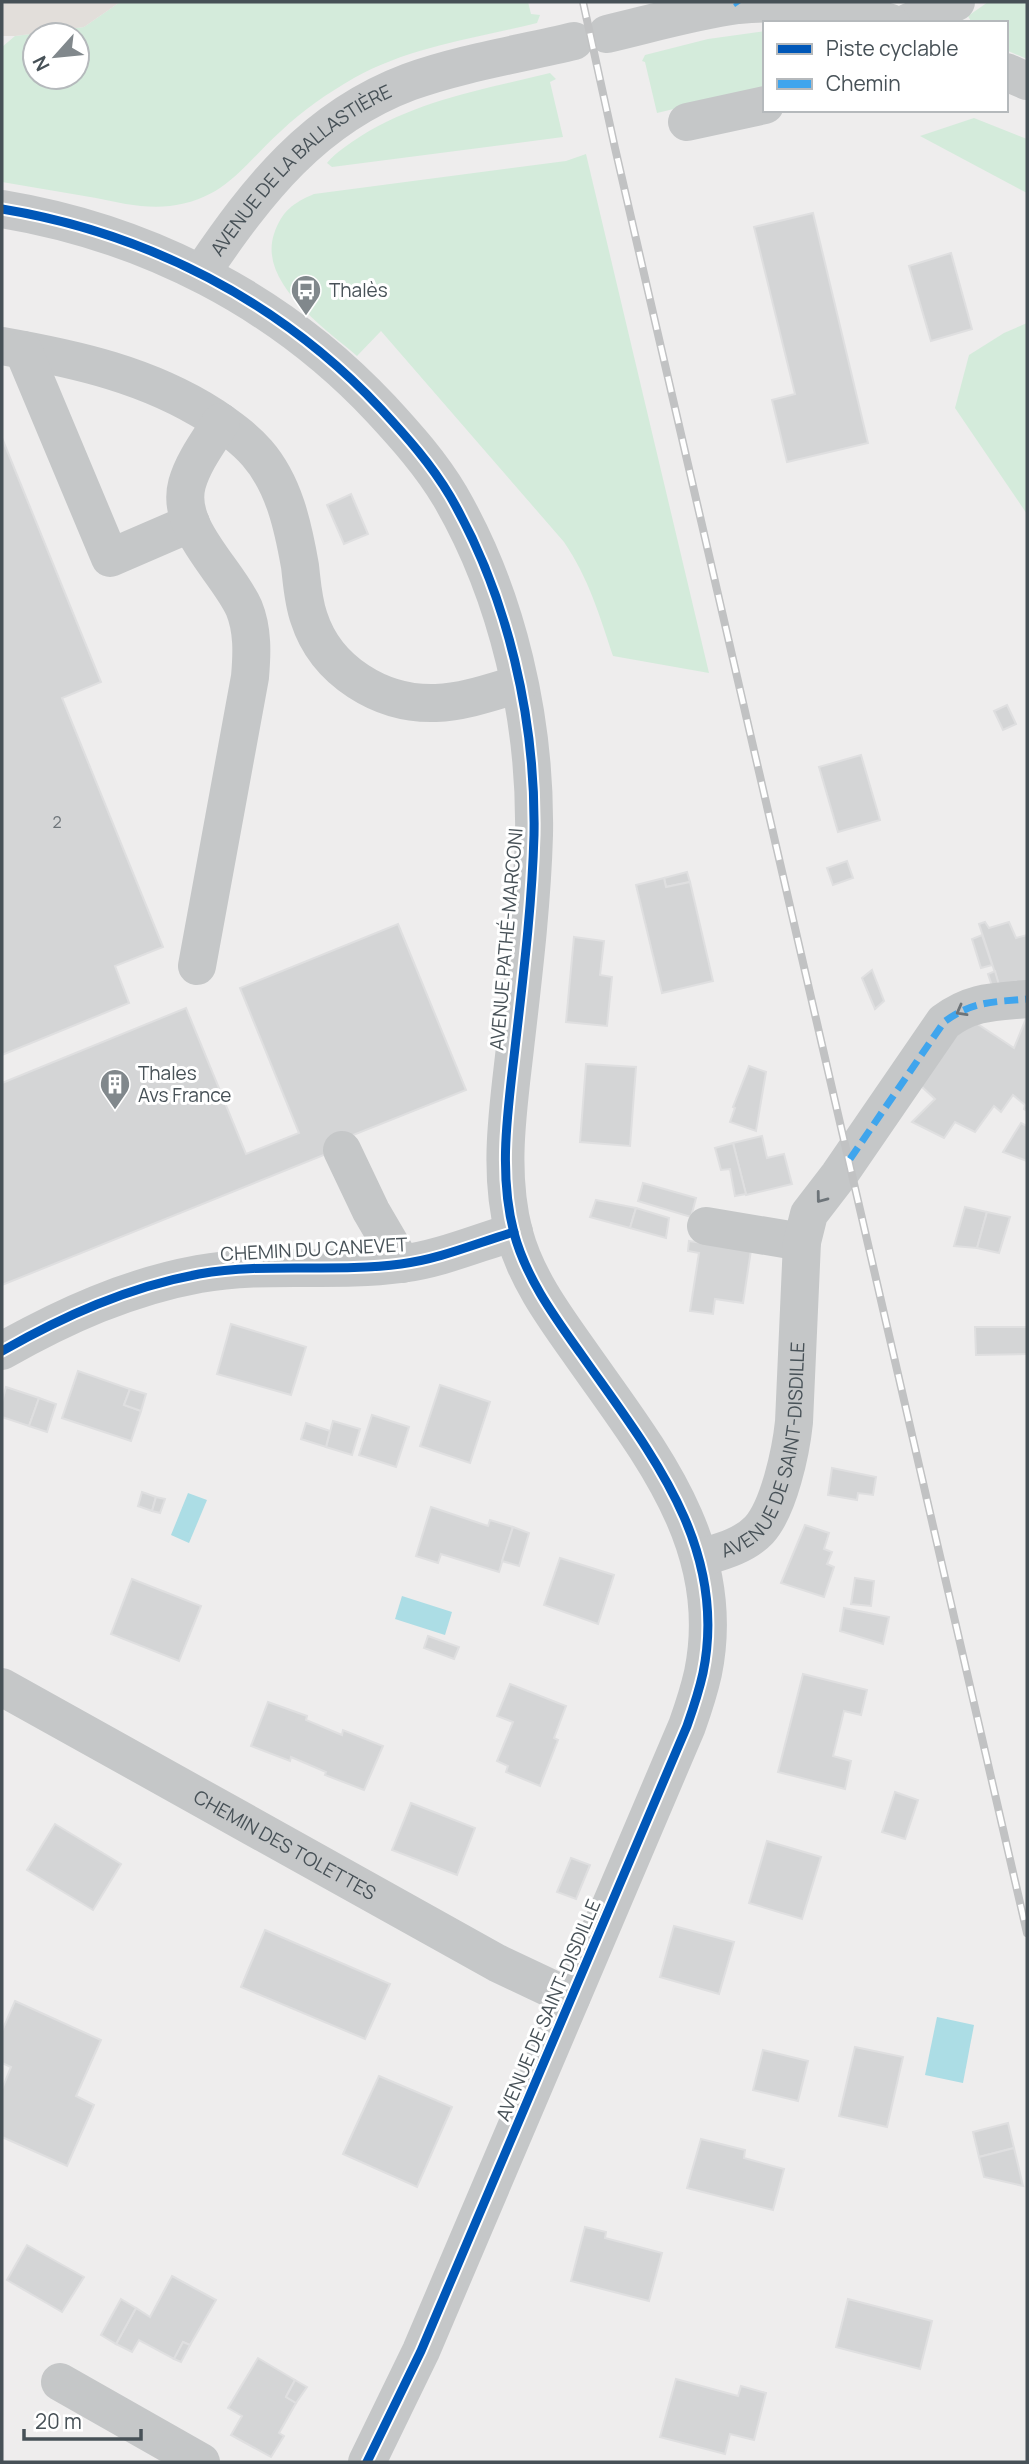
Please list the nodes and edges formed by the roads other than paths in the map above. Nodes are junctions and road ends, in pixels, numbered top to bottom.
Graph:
1 (952, 4) edge
2 (883, 21) edge
3 (912, 21) edge
4 (1008, 73) edge
5 (1027, 81) edge
6 (763, 105) edge
7 (687, 122) dead end
8 (2, 209) edge
9 (202, 272) junction
10 (12, 348) edge
11 (221, 422) junction
12 (191, 523) junction
13 (519, 684) junction
14 (197, 966) dead end
15 (1027, 999) edge
16 (342, 1150) dead end
17 (706, 1226) dead end
18 (514, 1232) junction
19 (802, 1242) junction
20 (402, 1264) junction
21 (2, 1351) edge
22 (700, 1558) junction
23 (2, 1688) edge
24 (571, 1998) junction
25 (60, 2382) dead end
26 (201, 2462) edge
27 (367, 2462) edge

1 - 3 street
2 - 9 street, AVENUE DE LA BALLASTIÈRE
4 - 5 street
6 - 7 street
8 - 9 street, AVENUE DE LA BALLASTIÈRE
9 - 13 street, AVENUE PATHÉ-MARCONI
10 - 11 street
10 - 12 street
11 - 12 street
11 - 13 street
12 - 14 street
13 - 18 street, AVENUE PATHÉ-MARCONI
15 -> 19 street, AVENUE DE SAINT-DISDILLE
16 - 20 street
17 - 19 street
18 - 20 street, CHEMIN DU CANEVET
18 - 22 street, AVENUE PATHÉ-MARCONI
19 - 22 street, AVENUE DE SAINT-DISDILLE
20 - 21 street, CHEMIN DU CANEVET
22 - 24 street, AVENUE DE SAINT-DISDILLE
23 - 24 street, CHEMIN DES TOLETTES
24 - 27 street, AVENUE DE SAINT-DISDILLE
25 - 26 street

